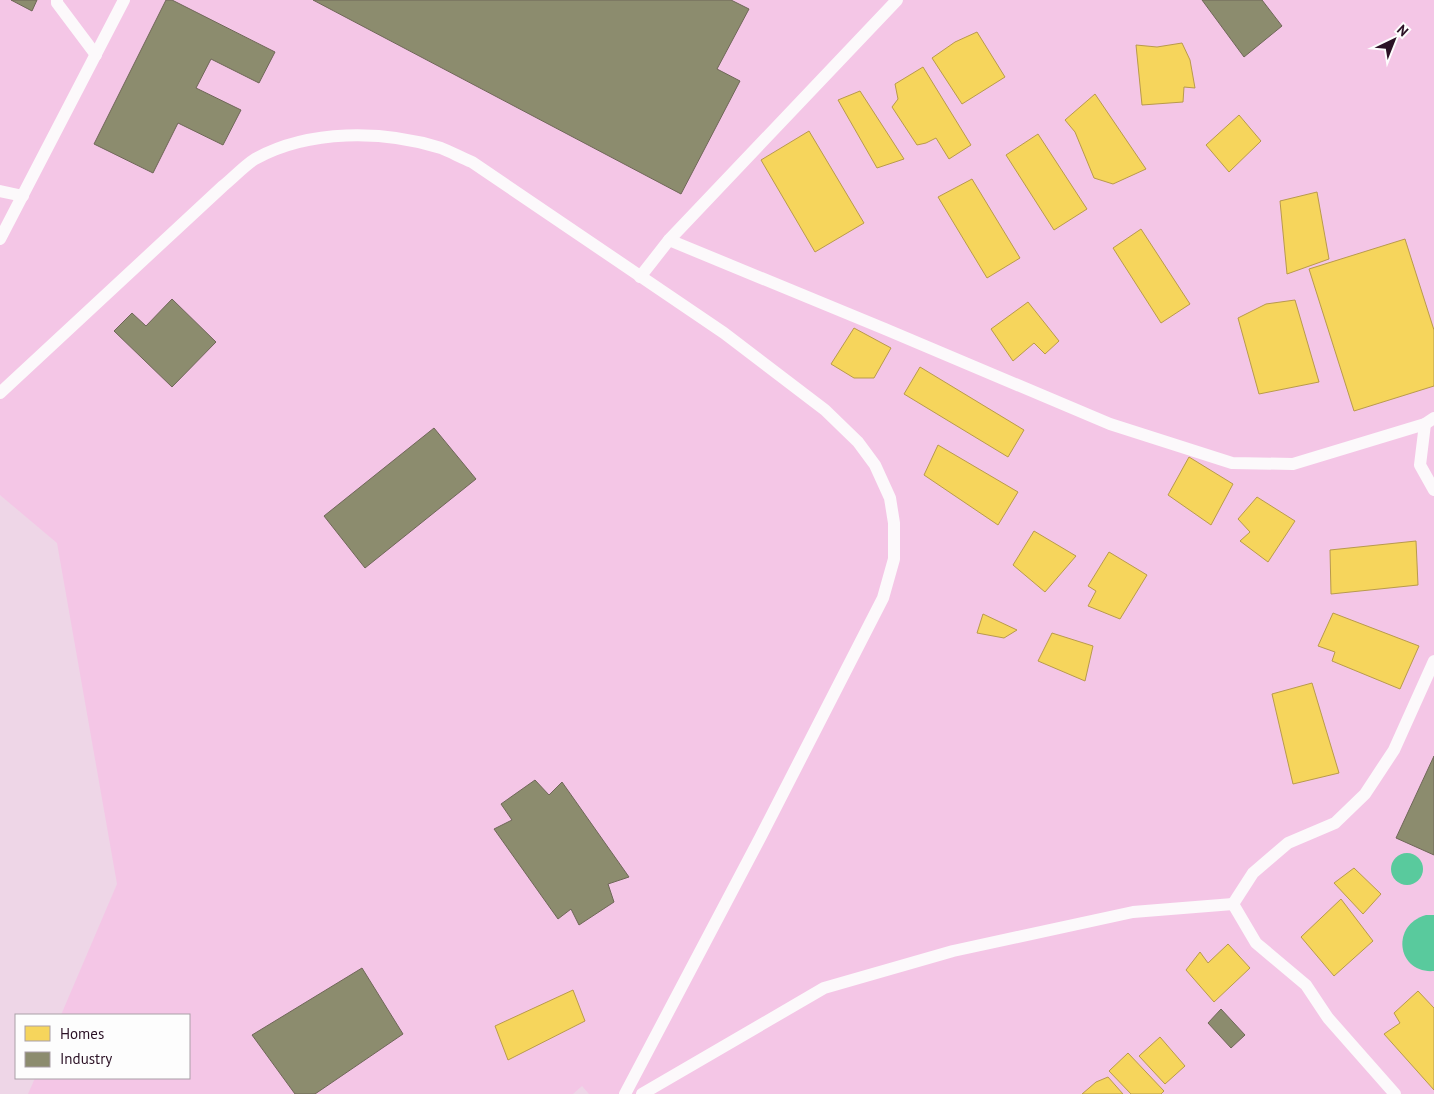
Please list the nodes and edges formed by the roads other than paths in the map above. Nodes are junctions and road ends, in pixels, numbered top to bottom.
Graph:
1 (57, 0) edge
2 (124, 0) edge
3 (897, 0) edge
4 (96, 56) junction
5 (0, 191) edge
6 (23, 196) junction
7 (0, 239) edge
8 (669, 240) junction
9 (640, 277) junction
10 (0, 393) edge
11 (1430, 421) edge
12 (1434, 490) edge
13 (1434, 661) edge
14 (1233, 904) junction
15 (625, 1094) edge
16 (642, 1094) edge
17 (1395, 1094) edge

1 - 4 lane
2 - 4 lane
3 - 8 lane
4 - 6 lane
5 - 6 lane
6 - 7 lane
8 - 9 lane
8 - 11 lane
9 - 10 lane
9 - 15 lane
11 - 12 lane
13 - 14 lane
14 - 16 lane
14 - 17 lane

